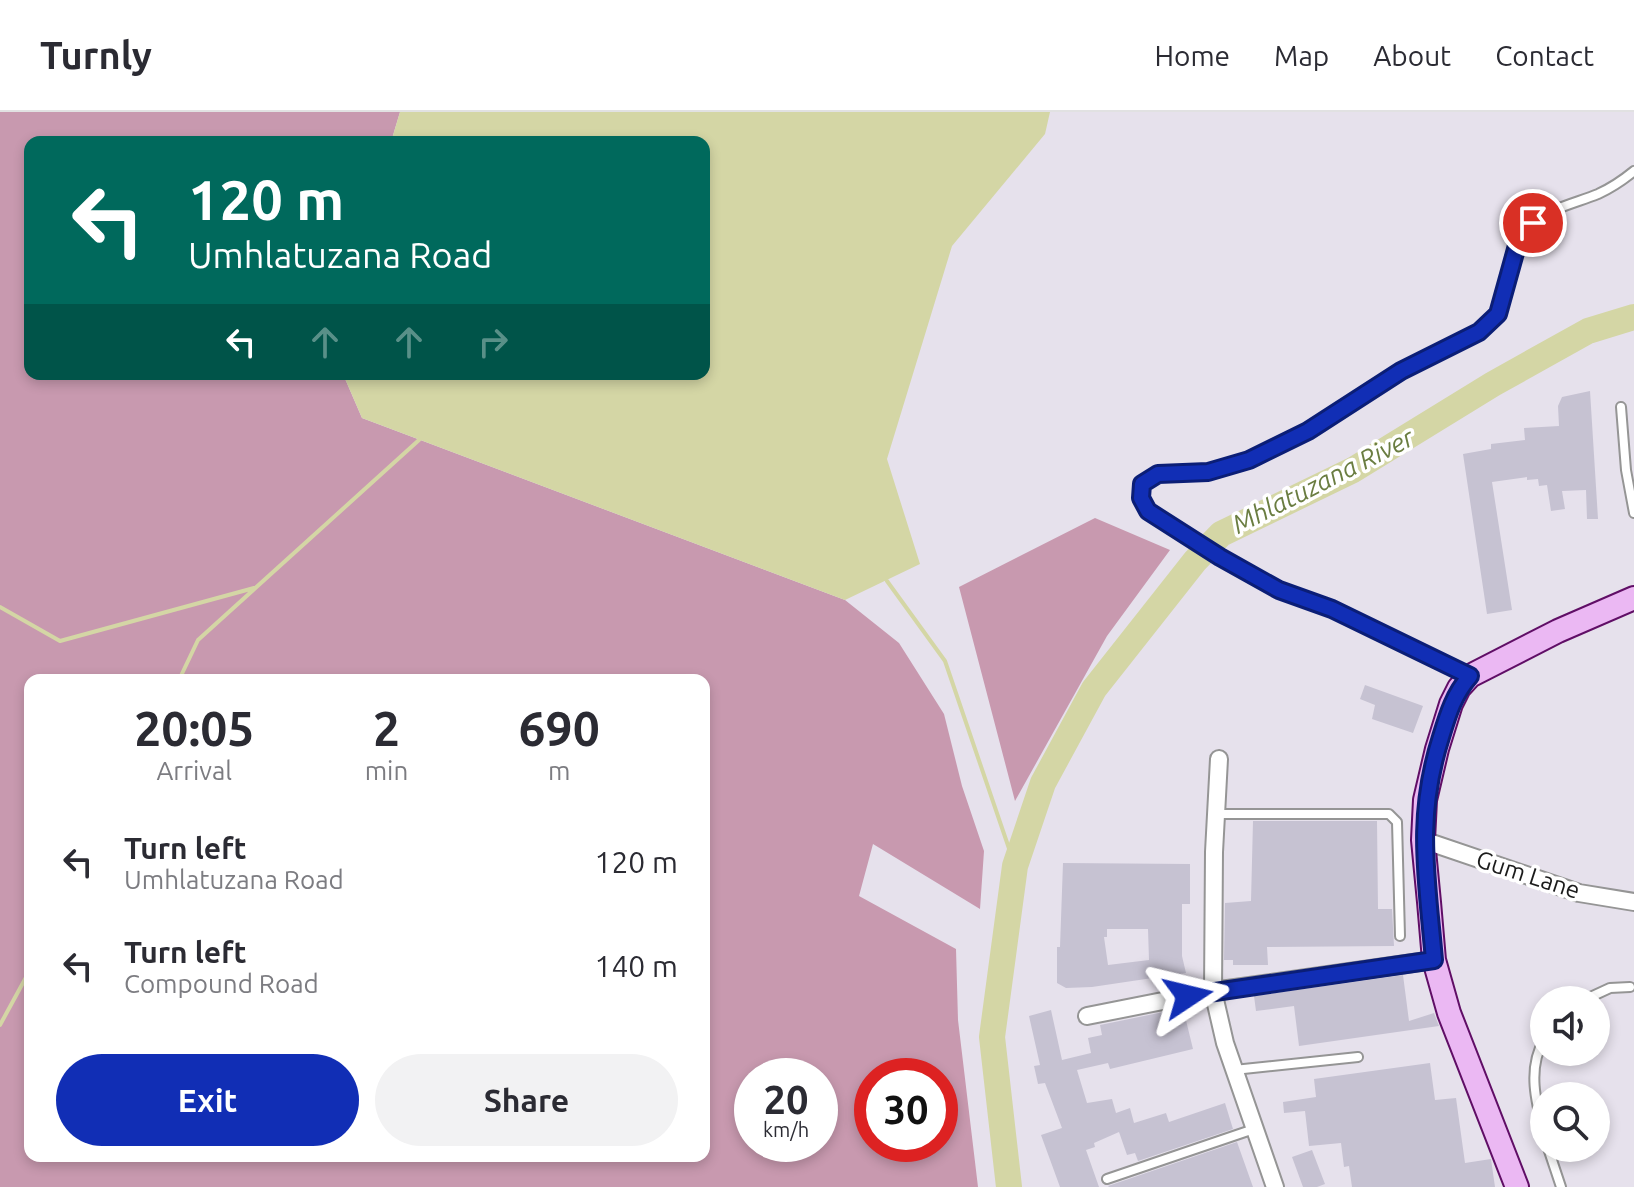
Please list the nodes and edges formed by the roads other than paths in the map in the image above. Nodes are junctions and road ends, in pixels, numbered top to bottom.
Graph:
1 (1634, 171) edge
2 (1621, 407) dead end
3 (1634, 513) edge
4 (1634, 598) edge
5 (1470, 676) junction
6 (1219, 759) dead end
7 (1216, 814) junction
8 (1423, 840) junction
9 (1634, 902) edge
10 (1400, 936) dead end
11 (1434, 960) junction
12 (1630, 987) dead end
13 (1610, 988) edge
14 (1213, 991) junction
15 (1087, 1016) dead end
16 (1358, 1057) dead end
17 (1233, 1070) junction
18 (1254, 1129) junction
19 (1553, 1162) edge
20 (1107, 1179) dead end
21 (1275, 1187) edge
22 (1517, 1187) edge
23 (1561, 1187) edge

1 - 5 lane
2 - 3 lane
4 - 5 street
5 - 8 street
6 - 7 street
7 - 10 lane
7 - 14 street
8 - 9 street, Gum Lane
8 - 11 street
11 - 14 street
11 - 22 street
12 - 13 lane
14 - 15 street
14 - 17 street
16 - 17 lane
17 - 18 street
18 - 20 lane
18 - 21 street
19 - 23 lane

